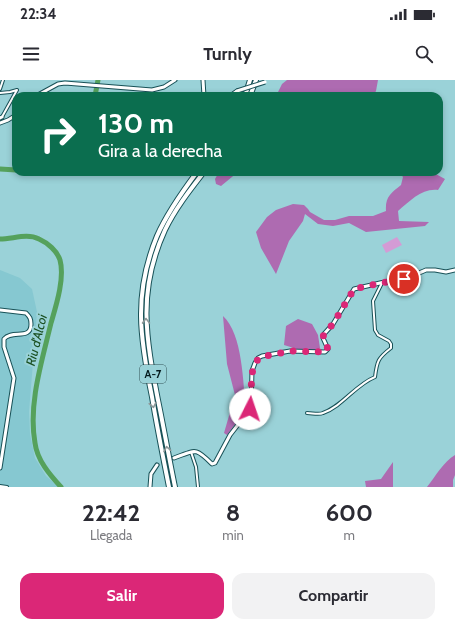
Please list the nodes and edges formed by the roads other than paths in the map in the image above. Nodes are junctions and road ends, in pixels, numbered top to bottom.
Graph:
1 (3, 80) edge
2 (175, 80) edge
3 (203, 80) edge
4 (250, 80) edge
5 (256, 80) edge
6 (269, 80) edge
7 (0, 89) edge
8 (16, 92) edge
9 (44, 92) edge
10 (204, 92) edge
11 (236, 92) edge
12 (246, 92) edge
13 (252, 92) edge
14 (0, 93) edge
15 (12, 99) edge
16 (1, 118) edge
17 (12, 118) edge
18 (0, 123) edge
19 (194, 176) edge
20 (201, 176) edge
21 (151, 259) junction
22 (455, 270) edge
23 (382, 283) junction
24 (0, 310) edge
25 (307, 413) dead end
26 (191, 452) junction
27 (174, 458) tunnel mouth
28 (157, 465) dead end
29 (0, 468) edge
30 (0, 486) edge
31 (7, 487) edge
32 (150, 487) edge
33 (169, 487) edge
34 (175, 487) edge
35 (198, 487) edge

1 - 7 street
2 - 9 street
3 - 10 street
4 - 12 highway
5 - 13 highway
6 - 11 street, bridge
8 - 14 street
15 - 16 street
17 - 18 street
19 - 21 highway, A-7
20 - 21 highway, A-7
21 -> 33 highway, A-7
34 -> 21 highway, A-7
22 - 23 street
23 - 25 street
23 - 26 street
24 - 29 street
26 - 27 street
26 - 35 street
28 - 32 street
30 - 31 street

